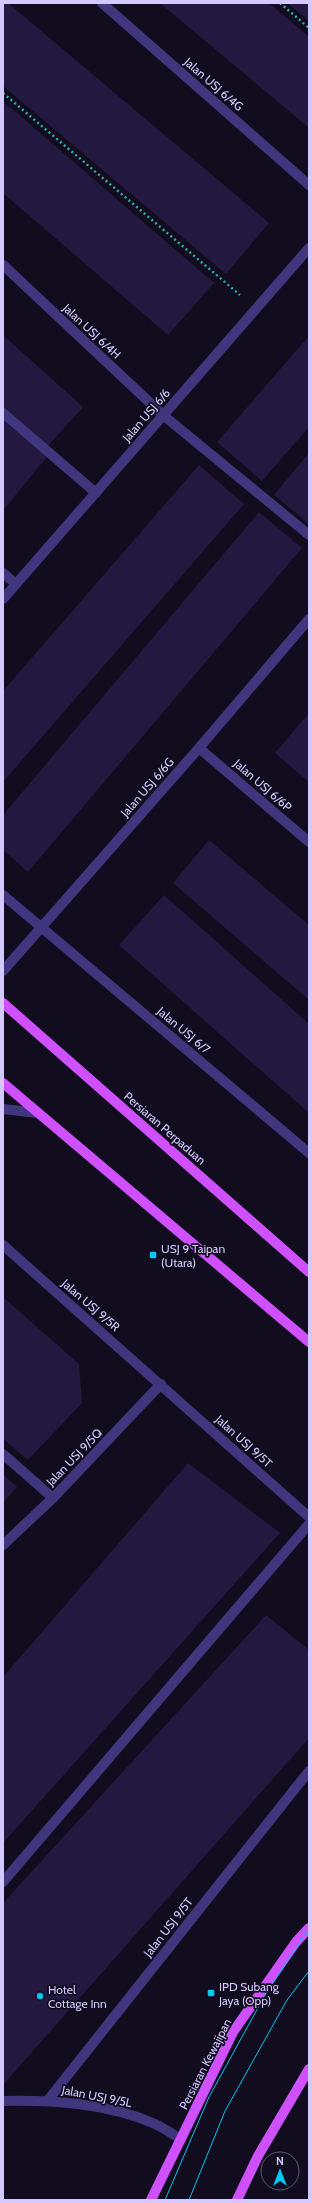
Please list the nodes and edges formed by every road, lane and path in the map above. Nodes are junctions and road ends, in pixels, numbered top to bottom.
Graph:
1 (102, 3) edge
2 (280, 3) edge
3 (309, 28) edge
4 (3, 93) edge
5 (309, 185) edge
6 (309, 248) edge
7 (3, 265) edge
8 (256, 309) junction
9 (3, 413) edge
10 (163, 415) junction
11 (96, 492) junction
12 (309, 535) edge
13 (3, 573) edge
14 (16, 584) junction
15 (3, 599) edge
16 (309, 619) edge
17 (199, 748) junction
18 (309, 842) edge
19 (3, 895) edge
20 (41, 928) junction
21 (3, 971) edge
22 (3, 1003) edge
23 (3, 1083) edge
24 (3, 1110) edge
25 (37, 1113) junction
26 (309, 1153) edge
27 (3, 1245) edge
28 (309, 1272) edge
29 (309, 1342) edge
30 (161, 1384) junction
31 (3, 1454) edge
32 (53, 1498) junction
33 (309, 1517) edge
34 (309, 1524) edge
35 (3, 1545) edge
36 (309, 1770) edge
37 (3, 1882) edge
38 (309, 1928) edge
39 (309, 2069) edge
40 (3, 2100) edge
41 (48, 2100) junction
42 (181, 2139) junction
43 (151, 2200) edge
44 (237, 2200) edge

1 - 5 street, Jalan USJ 6/4G
2 - 3 path
4 - 8 path
6 - 8 street, Jalan USJ 6/6
7 - 10 street, Jalan USJ 6/4H
8 - 10 street, Jalan USJ 6/6
9 - 11 street
10 - 11 street, Jalan USJ 6/6
10 - 12 street, Jalan USJ 6/4H
11 - 14 street, Jalan USJ 6/6
13 - 14 street
14 - 15 street, Jalan USJ 6/6
16 - 17 street, Jalan USJ 6/6G
17 - 18 street, Jalan USJ 6/6P
17 - 20 street, Jalan USJ 6/6G
19 - 20 street, Jalan USJ 6/7
20 - 21 street, Jalan USJ 6/6G
20 - 26 street, Jalan USJ 6/7
22 - 28 main road, Persiaran Perpaduan
23 - 25 main road
24 - 25 street
25 - 29 main road
27 - 30 street, Jalan USJ 9/5R
30 - 32 street, Jalan USJ 9/5Q
30 - 33 street, Jalan USJ 9/5T
31 - 32 street
32 - 35 street, Jalan USJ 9/5Q
34 - 37 street
36 - 41 street, Jalan USJ 9/5T
38 - 42 main road, Persiaran Kewajipan
39 - 44 main road
40 - 41 street, Jalan USJ 9/5L
41 - 42 street, Jalan USJ 9/5L
42 - 43 main road, Persiaran Kewajipan

